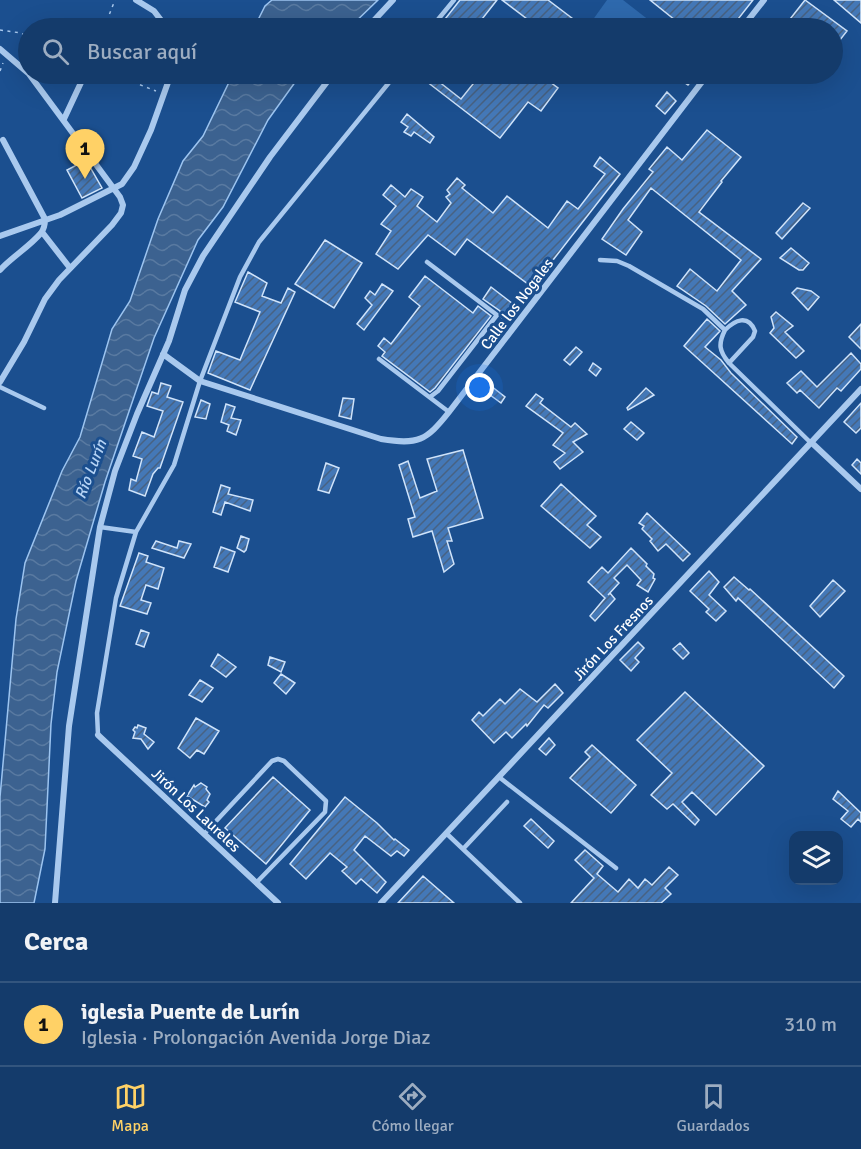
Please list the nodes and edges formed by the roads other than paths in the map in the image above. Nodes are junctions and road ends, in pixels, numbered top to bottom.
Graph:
1 (136, 0) edge
2 (393, 0) edge
3 (454, 0) edge
4 (764, 0) edge
5 (159, 18) edge
6 (376, 18) edge
7 (439, 18) edge
8 (750, 18) edge
9 (0, 50) edge
10 (18, 64) edge
11 (37, 84) edge
12 (80, 84) edge
13 (168, 84) edge
14 (325, 84) edge
15 (388, 84) edge
16 (700, 84) edge
17 (64, 119) junction
18 (3, 140) dead end
19 (113, 188) junction
20 (45, 219) junction
21 (42, 232) junction
22 (0, 237) edge
23 (600, 260) dead end
24 (427, 262) dead end
25 (70, 268) junction
26 (0, 270) edge
27 (725, 330) junction
28 (164, 354) junction
29 (379, 358) dead end
30 (729, 363) junction
31 (200, 381) junction
32 (0, 382) edge
33 (0, 387) edge
34 (861, 389) edge
35 (430, 397) junction
36 (44, 408) dead end
37 (449, 412) junction
38 (812, 443) junction
39 (861, 489) edge
40 (100, 527) junction
41 (136, 532) junction
42 (98, 735) joint
43 (499, 777) junction
44 (507, 802) dead end
45 (446, 833) junction
46 (204, 834) junction
47 (464, 849) junction
48 (616, 868) dead end
49 (256, 883) junction
50 (55, 903) edge
51 (278, 903) edge
52 (381, 903) edge
53 (520, 903) edge

1 - 5 street
2 - 6 street
3 - 7 lane
4 - 8 street
9 - 10 street
11 - 17 street
12 - 17 street
13 - 19 street
14 - 28 street
15 - 31 lane
16 - 37 street, Calle los Nogales
17 - 19 street
18 - 20 street
19 - 20 street
19 - 25 street
20 - 21 street
20 - 22 street
21 - 25 street
21 - 26 street
23 - 27 lane
24 - 35 lane
25 - 32 street
27 - 30 lane
27 - 30 lane
28 - 31 street, Calle los Nogales
28 - 40 street
29 - 35 lane
30 - 38 lane
31 - 37 street, Calle los Nogales
31 - 41 lane
33 - 36 lane
34 - 38 street, Jirón Los Fresnos
35 - 37 lane
38 - 39 street
38 - 43 street, Jirón Los Fresnos
40 - 41 lane
40 - 50 street
41 - 42 lane
42 - 46 street, Jirón Los Laureles
43 - 45 street, Jirón Los Fresnos
43 - 48 lane
44 - 47 lane
45 - 47 lane
45 - 52 street, Jirón Los Fresnos
46 - 49 street, Jirón Los Laureles
46 - 49 lane
47 - 53 lane
49 - 51 street, Jirón Los Laureles

